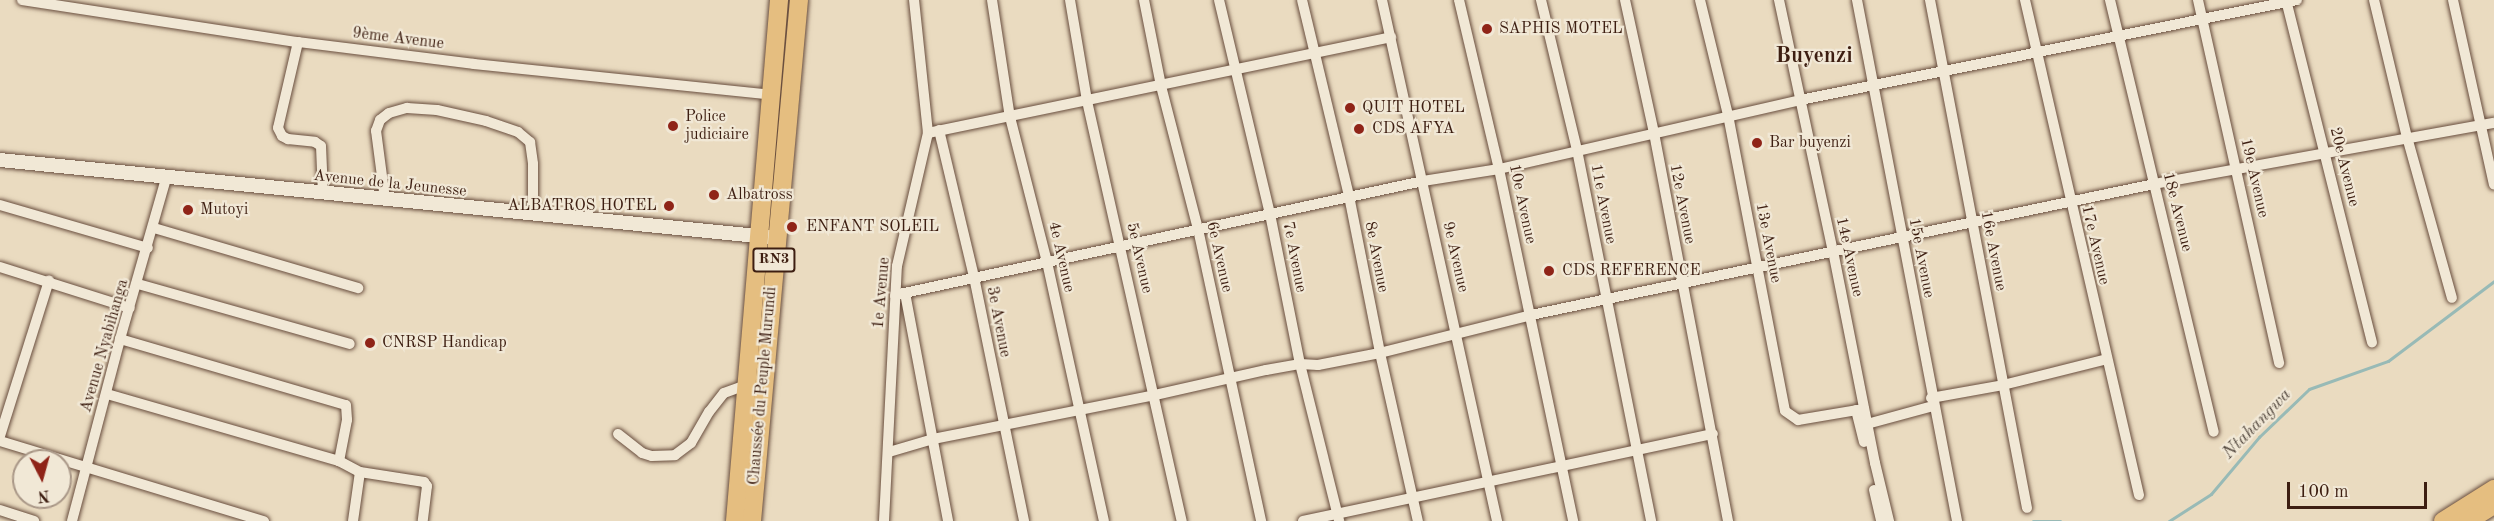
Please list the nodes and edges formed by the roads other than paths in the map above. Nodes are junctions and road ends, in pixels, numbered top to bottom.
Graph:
1 (22, 0) edge
2 (779, 0) edge
3 (799, 0) edge
4 (914, 0) edge
5 (992, 0) edge
6 (1070, 0) edge
7 (1144, 0) edge
8 (1219, 0) edge
9 (1302, 0) edge
10 (1382, 0) edge
11 (1459, 0) edge
12 (1541, 0) edge
13 (1625, 0) edge
14 (1700, 0) edge
15 (1779, 0) edge
16 (1857, 0) edge
17 (1930, 0) edge
18 (2025, 0) edge
19 (2110, 0) edge
20 (2198, 0) edge
21 (2374, 0) edge
22 (2453, 0) edge
23 (2290, 1) edge
24 (2202, 17) junction
25 (2118, 35) junction
26 (1391, 37) junction
27 (298, 42) junction
28 (2036, 52) junction
29 (1314, 53) junction
30 (1234, 70) junction
31 (1944, 70) junction
32 (1873, 85) junction
33 (1161, 86) junction
34 (772, 95) junction
35 (1800, 100) junction
36 (1087, 101) junction
37 (1728, 115) junction
38 (1010, 117) junction
39 (2494, 123) edge
40 (2480, 124) junction
41 (934, 132) junction
42 (1654, 133) junction
43 (2407, 137) junction
44 (1577, 150) junction
45 (2325, 154) junction
46 (0, 160) edge
47 (1499, 169) junction
48 (2237, 169) junction
49 (166, 179) junction
50 (1423, 181) junction
51 (2154, 184) junction
52 (2494, 185) edge
53 (323, 194) junction
54 (1349, 196) junction
55 (385, 199) junction
56 (2070, 202) junction
57 (0, 205) edge
58 (533, 214) junction
59 (1270, 214) junction
60 (1973, 223) junction
61 (154, 228) junction
62 (1198, 229) junction
63 (767, 237) junction
64 (1901, 237) junction
65 (1121, 245) junction
66 (148, 248) junction
67 (1833, 251) junction
68 (1047, 262) junction
69 (0, 267) edge
70 (1758, 267) junction
71 (974, 277) junction
72 (49, 281) junction
73 (138, 284) junction
74 (1682, 284) junction
75 (358, 288) dead end
76 (900, 294) junction
77 (2452, 298) dead end
78 (1607, 300) junction
79 (130, 308) junction
80 (1531, 315) junction
81 (1457, 333) junction
82 (120, 339) junction
83 (2372, 342) dead end
84 (350, 344) dead end
85 (1380, 353) junction
86 (2107, 359) junction
87 (2279, 363) dead end
88 (1300, 364) junction
89 (1230, 377) junction
90 (746, 385) junction
91 (2003, 385) junction
92 (107, 394) junction
93 (1155, 396) junction
94 (1932, 402) junction
95 (1079, 410) junction
96 (1860, 410) junction
97 (1867, 424) junction
98 (1003, 425) junction
99 (2214, 432) dead end
100 (618, 434) dead end
101 (1713, 434) junction
102 (0, 439) edge
103 (933, 439) junction
104 (1636, 449) junction
105 (889, 452) junction
106 (339, 461) junction
107 (1561, 467) junction
108 (86, 468) junction
109 (360, 472) junction
110 (1489, 481) junction
111 (2494, 489) edge
112 (2139, 495) dead end
113 (1413, 499) junction
114 (2494, 505) edge
115 (2027, 508) dead end
116 (0, 510) edge
117 (1338, 518) edge
118 (34, 521) edge
119 (72, 521) edge
120 (264, 521) edge
121 (353, 521) edge
122 (423, 521) edge
123 (735, 521) edge
124 (752, 521) edge
125 (884, 521) edge
126 (948, 521) edge
127 (1024, 521) edge
128 (1104, 521) edge
129 (1182, 521) edge
130 (1261, 521) edge
131 (1303, 521) edge
132 (1418, 521) edge
133 (1497, 521) edge
134 (1573, 521) edge
135 (1651, 521) edge
136 (1728, 521) edge
137 (1881, 521) edge
138 (1889, 521) edge
139 (1957, 521) edge
140 (2443, 521) edge
141 (2468, 521) edge

1 - 27 street, 9ème Avenue
2 - 34 main road, Chaussée du Peuple Murundi / RN3
3 - 63 main road, Chaussée du Peuple Murundi / RN3
4 - 41 street, 1e Avenue
5 - 38 street, 4e Avenue
6 - 36 street, 5e Avenue
7 - 33 street, 6e Avenue
8 - 30 street, 7e Avenue
9 - 29 street, 8e Avenue
10 - 26 street, 9e Avenue
11 - 47 street, 10e Avenue
12 - 44 street, 11e Avenue
13 - 42 street, 12e Avenue
14 - 37 street, 13e Avenue
15 - 35 street, 14e Avenue
16 - 32 street, 15e Avenue
17 - 31 street, 16e Avenue
18 - 28 street, 17e Avenue
19 - 25 street, 18e Avenue
20 - 24 street, 19e Avenue
21 - 43 street
22 - 40 street
23 - 24 street
23 - 45 street, 20e Avenue
24 - 25 street
24 - 48 street, 19e Avenue
25 - 28 street
25 - 51 street, 18e Avenue
26 - 29 street
26 - 50 street, 9e Avenue
27 - 34 street, 9ème Avenue
27 - 53 street
28 - 31 street
28 - 56 street, 17e Avenue
29 - 30 street
29 - 54 street, 8e Avenue
30 - 33 street
30 - 59 street, 7e Avenue
31 - 32 street
31 - 60 street, 16e Avenue
32 - 35 street
32 - 64 street, 15e Avenue
33 - 36 street
33 - 62 street, 6e Avenue
34 - 63 main road, Chaussée du Peuple Murundi / RN3
35 - 37 street
35 - 67 street, 14e Avenue
36 - 38 street
36 - 65 street, 5e Avenue
37 - 42 street
37 - 70 street, 13e Avenue
38 - 41 street
38 - 68 street, 4e Avenue
39 - 40 street
40 - 43 street
40 - 52 street
41 - 71 street, 3e Avenue
41 - 76 street, 1e Avenue
42 - 44 street
42 - 74 street, 12e Avenue
43 - 45 street
43 - 77 street
44 - 47 street
44 - 78 street, 11e Avenue
45 - 48 street
45 - 83 street, 20e Avenue
46 - 49 street, Avenue de la Jeunesse
47 - 50 street
47 - 80 street, 10e Avenue
48 - 51 street
48 - 87 street, 19e Avenue
49 - 53 street, Avenue de la Jeunesse
49 - 61 street, Avenue Nyabihanga
50 - 54 street
50 - 81 street, 9e Avenue
51 - 56 street
51 - 99 street, 18e Avenue
53 - 55 street, Avenue de la Jeunesse
54 - 59 street
54 - 85 street, 8e Avenue
55 - 58 street, Avenue de la Jeunesse
55 - 58 street
56 - 60 street
56 - 86 street, 17e Avenue
57 - 66 street
58 - 63 street, Avenue de la Jeunesse
59 - 62 street
59 - 88 street, 7e Avenue
60 - 64 street
60 - 91 street, 16e Avenue
61 - 66 street, Avenue Nyabihanga
61 - 75 street
62 - 65 street
62 - 89 street, 6e Avenue
63 - 90 main road, Chaussée du Peuple Murundi / RN3
63 - 124 main road, Chaussée du Peuple Murundi / RN3
64 - 67 street
64 - 94 street, 15e Avenue
65 - 68 street
65 - 93 street, 5e Avenue
66 - 73 street, Avenue Nyabihanga
67 - 70 street
67 - 96 street, 14e Avenue
68 - 71 street
68 - 95 street, 4e Avenue
69 - 72 street
70 - 74 street
70 - 96 street, 13e Avenue
71 - 76 street
71 - 98 street, 3e Avenue
72 - 79 street
72 - 102 street
73 - 79 street, Avenue Nyabihanga
73 - 84 street
74 - 78 street
74 - 101 street, 12e Avenue
76 - 103 street
76 - 105 street, 1e Avenue
78 - 80 street
78 - 104 street, 11e Avenue
79 - 82 street, Avenue Nyabihanga
80 - 81 street
80 - 107 street, 10e Avenue
81 - 85 street
81 - 110 street, 9e Avenue
82 - 92 street, Avenue Nyabihanga
82 - 106 street
85 - 88 street
85 - 113 street, 8e Avenue
86 - 91 street
86 - 112 street, 17e Avenue
88 - 89 street
88 - 117 street, 7e Avenue
89 - 93 street
89 - 130 street, 6e Avenue
90 - 100 street
90 - 123 main road, Chaussée du Peuple Murundi / RN3
91 - 94 street
91 - 115 street, 16e Avenue
92 - 106 street
92 - 108 street, Avenue Nyabihanga
93 - 95 street
93 - 129 street, 5e Avenue
94 - 97 street
94 - 139 street, 15e Avenue
95 - 98 street
95 - 128 street, 4e Avenue
96 - 97 street, 14e Avenue
96 - 137 street
97 - 138 street, 14e Avenue
98 - 103 street
98 - 127 street, 3e Avenue
101 - 104 street
101 - 136 street, 12e Avenue
102 - 108 street
103 - 105 street
103 - 126 street
104 - 107 street
104 - 135 street, 11e Avenue
105 - 125 street, 1e Avenue
106 - 109 street
107 - 110 street
107 - 134 street, 10e Avenue
108 - 119 street, Avenue Nyabihanga
108 - 120 street
109 - 121 street
109 - 122 street
110 - 113 street
110 - 133 street, 9e Avenue
111 - 140 main road
113 - 117 street
113 - 132 street, 8e Avenue
114 - 141 main road
116 - 118 street
117 - 131 street

